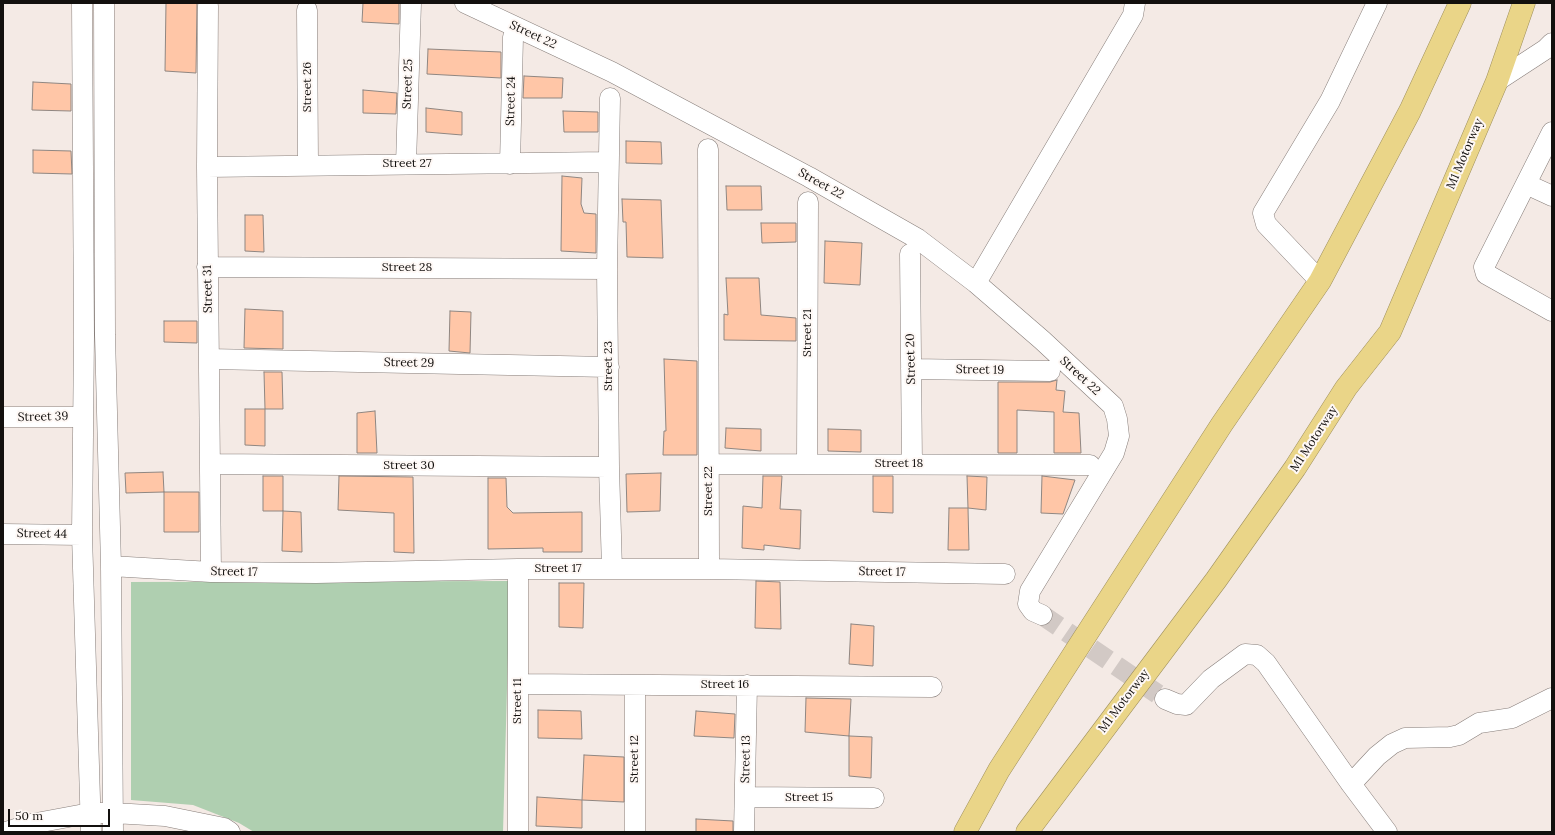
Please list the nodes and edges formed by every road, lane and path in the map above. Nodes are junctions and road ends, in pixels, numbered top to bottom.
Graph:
1 (82, 3) edge
2 (104, 3) edge
3 (465, 3) edge
4 (1134, 3) edge
5 (1377, 3) edge
6 (1460, 3) edge
7 (1524, 3) edge
8 (410, 4) edge
9 (208, 6) dead end
10 (307, 10) dead end
11 (513, 38) dead end
12 (1552, 43) edge
13 (1497, 81) junction
14 (610, 98) dead end
15 (1552, 132) edge
16 (708, 149) dead end
17 (608, 162) junction
18 (406, 164) junction
19 (510, 164) junction
20 (308, 165) junction
21 (207, 167) junction
22 (1526, 184) junction
23 (1552, 196) edge
24 (808, 202) dead end
25 (910, 254) dead end
26 (207, 267) junction
27 (607, 269) junction
28 (1320, 281) junction
29 (976, 283) junction
30 (1552, 310) edge
31 (105, 334) junction
32 (84, 336) junction
33 (209, 359) junction
34 (609, 367) junction
35 (911, 368) junction
36 (1050, 371) dead end
37 (83, 416) junction
38 (3, 417) edge
39 (210, 464) junction
40 (709, 464) junction
41 (807, 464) junction
42 (912, 464) junction
43 (1090, 465) dead end
44 (609, 467) junction
45 (3, 534) edge
46 (82, 535) junction
47 (111, 566) junction
48 (518, 569) junction
49 (612, 569) junction
50 (710, 569) junction
51 (211, 572) junction
52 (1005, 574) dead end
53 (1042, 615) tunnel mouth
54 (518, 684) junction
55 (747, 685) junction
56 (635, 686) junction
57 (932, 687) dead end
58 (1552, 698) edge
59 (1165, 699) tunnel mouth
60 (1351, 784) junction
61 (745, 797) junction
62 (874, 798) dead end
63 (90, 822) edge
64 (113, 822) edge
65 (6, 832) edge
66 (230, 832) edge
67 (518, 832) edge
68 (635, 832) edge
69 (744, 832) edge
70 (965, 832) edge
71 (1028, 832) edge
72 (1388, 832) edge

1 - 32 street
2 - 31 street
3 - 29 street, Street 22
4 - 29 street
5 - 28 street
6 - 28 highway
7 - 13 highway, M1 Motorway
8 - 18 street, Street 25
9 - 21 street, Street 31
10 - 20 street, Street 26
11 - 19 street, Street 24
12 - 13 street
13 - 71 highway, M1 Motorway
14 - 17 street, Street 23
15 - 22 street
16 - 40 street, Street 22
17 - 19 street, Street 27
17 - 27 street, Street 23
18 - 19 street, Street 27
18 - 20 street, Street 27
20 - 21 street, Street 27
21 - 26 street, Street 31
22 - 23 street
22 - 30 street
24 - 41 street, Street 21
25 - 35 street, Street 20
26 - 27 street, Street 28
26 - 33 street, Street 31
27 - 34 street, Street 23
28 - 70 highway
29 - 53 street, Street 22
31 - 32 street
31 - 47 street
32 - 37 street
33 - 34 street, Street 29
33 - 39 street, Street 31
34 - 44 street, Street 23
35 - 36 street, Street 19
35 - 42 street, Street 20
37 - 38 street, Street 39
37 - 46 street
39 - 44 street, Street 30
39 - 51 street, Street 31
40 - 41 street, Street 18
40 - 50 street, Street 22
41 - 42 street, Street 18
42 - 43 street, Street 18
44 - 49 street, Street 23
45 - 46 street, Street 44
46 - 63 street
47 - 51 street, Street 17
47 - 64 street
48 - 49 street, Street 17
48 - 51 street, Street 17
48 - 54 street, Street 11
49 - 50 street, Street 17
50 - 52 street, Street 17
54 - 56 street, Street 16
54 - 67 street, Street 11
55 - 56 street, Street 16
55 - 57 street, Street 16
55 - 61 street, Street 13
56 - 68 street, Street 12
58 - 60 street
59 - 60 street
60 - 72 street
61 - 62 street, Street 15
61 - 69 street, Street 13
63 - 64 street
63 - 65 street
64 - 66 street

